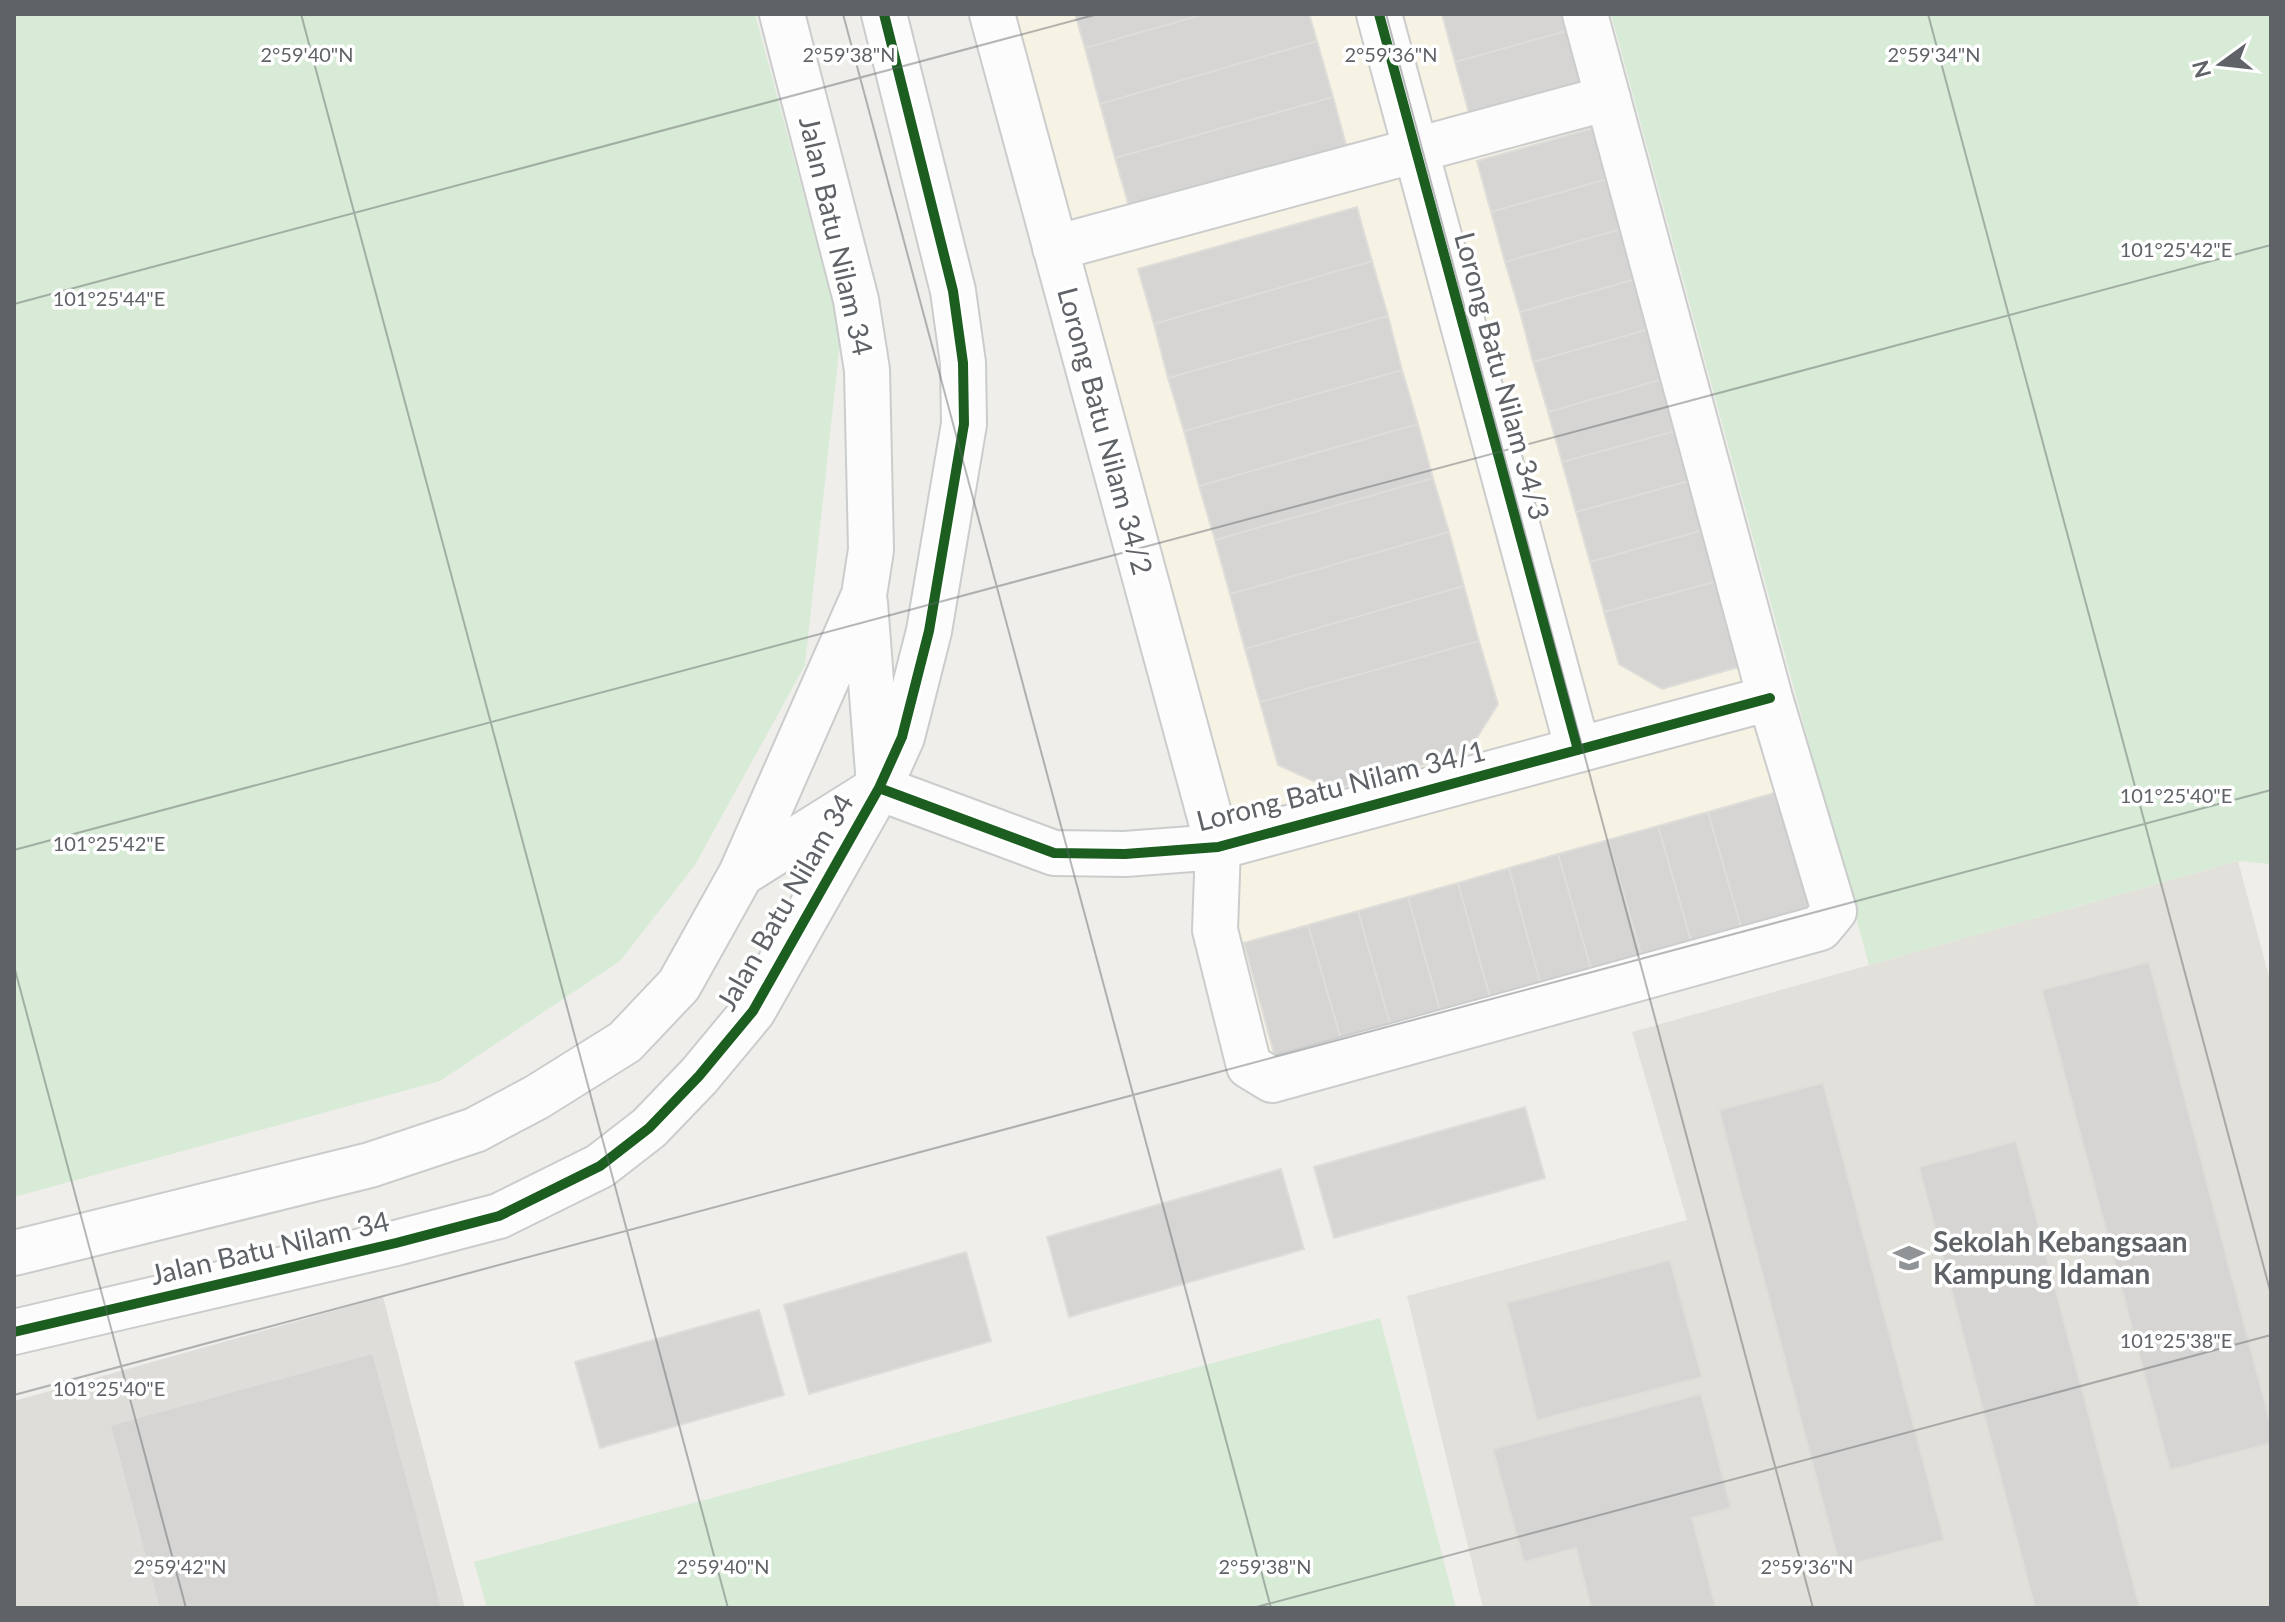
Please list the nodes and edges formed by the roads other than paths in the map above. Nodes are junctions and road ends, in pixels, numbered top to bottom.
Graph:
1 (782, 14) edge
2 (884, 14) edge
3 (992, 14) edge
4 (1379, 14) edge
5 (1585, 14) edge
6 (1608, 98) junction
7 (1416, 150) junction
8 (1055, 248) junction
9 (864, 595) junction
10 (1770, 698) junction
11 (1578, 750) junction
12 (879, 788) junction
13 (1218, 847) junction
14 (741, 874) junction
15 (14, 1253) edge
16 (14, 1332) edge

1 - 9 street, Jalan Batu Nilam 34
2 - 12 street, Jalan Batu Nilam 34
3 - 8 street, Lorong Batu Nilam 34/2
4 - 7 street, Lorong Batu Nilam 34/3
5 - 6 street
6 - 7 street
6 - 10 street
7 - 8 street
7 - 11 street, Lorong Batu Nilam 34/3
8 - 13 street, Lorong Batu Nilam 34/2
9 - 12 street
9 - 14 street, Jalan Batu Nilam 34
10 - 11 street, Lorong Batu Nilam 34/1
10 - 13 street, Lorong Batu Nilam 34/2
11 - 13 street, Lorong Batu Nilam 34/1
12 - 13 street, Lorong Batu Nilam 34/1
12 - 14 street
12 - 16 street, Jalan Batu Nilam 34
14 - 15 street, Jalan Batu Nilam 34

